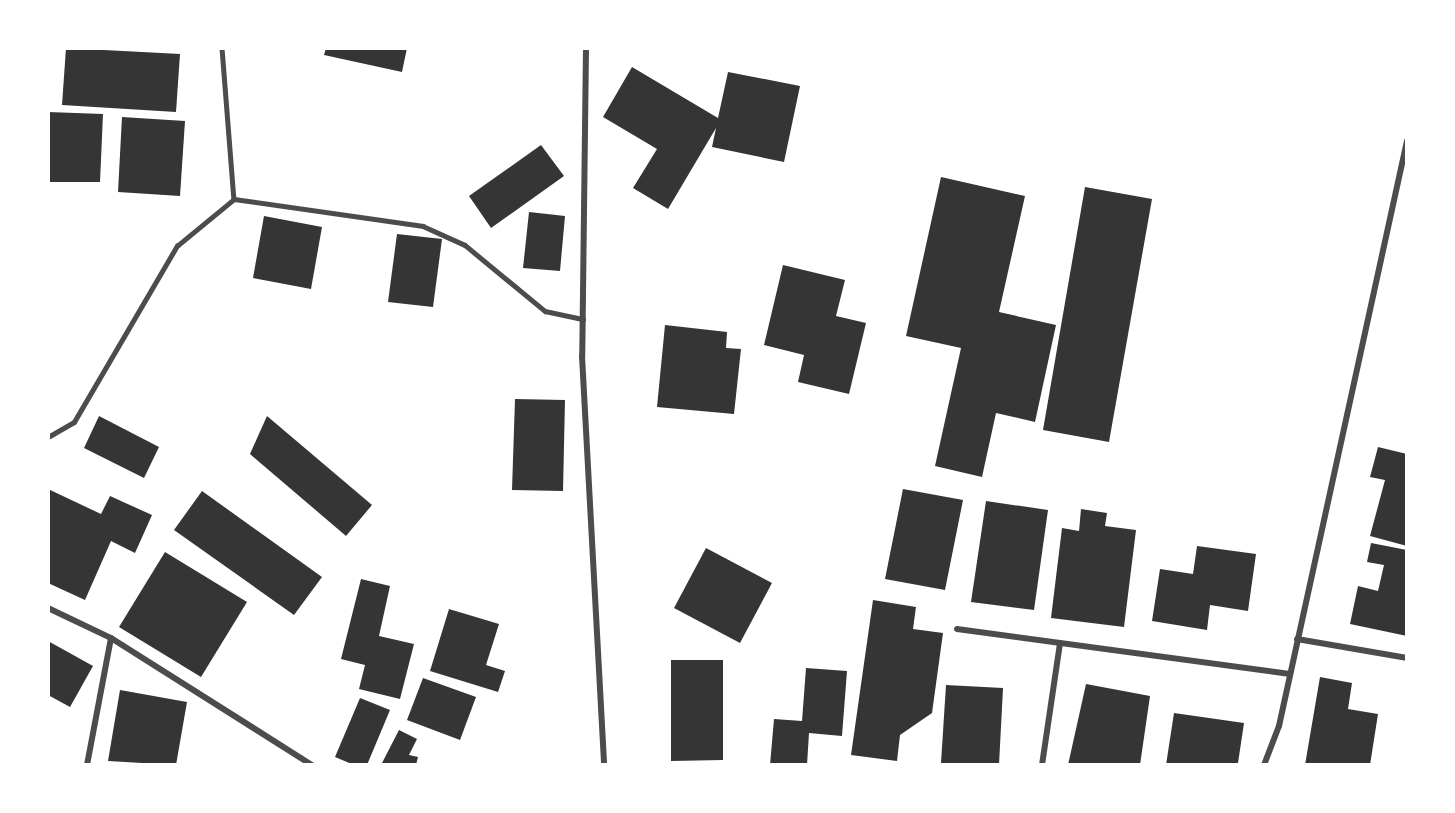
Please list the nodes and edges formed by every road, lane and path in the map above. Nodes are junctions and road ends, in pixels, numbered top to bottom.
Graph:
1 (222, 48) edge
2 (586, 48) edge
3 (1407, 141) edge
4 (234, 199) junction
5 (583, 319) junction
6 (48, 437) edge
7 (48, 608) edge
8 (957, 629) dead end
9 (111, 638) junction
10 (1297, 639) junction
11 (1060, 643) junction
12 (1407, 658) edge
13 (1290, 674) junction
14 (87, 765) edge
15 (312, 765) edge
16 (604, 765) edge
17 (1042, 765) edge
18 (1264, 765) edge

1 - 4 lane
2 - 5 street
3 - 10 street
4 - 5 lane
4 - 6 lane
5 - 16 street
7 - 9 street
8 - 11 street
9 - 14 street
9 - 15 street
10 - 12 street
10 - 13 street
11 - 13 street
11 - 17 street
13 - 18 street

